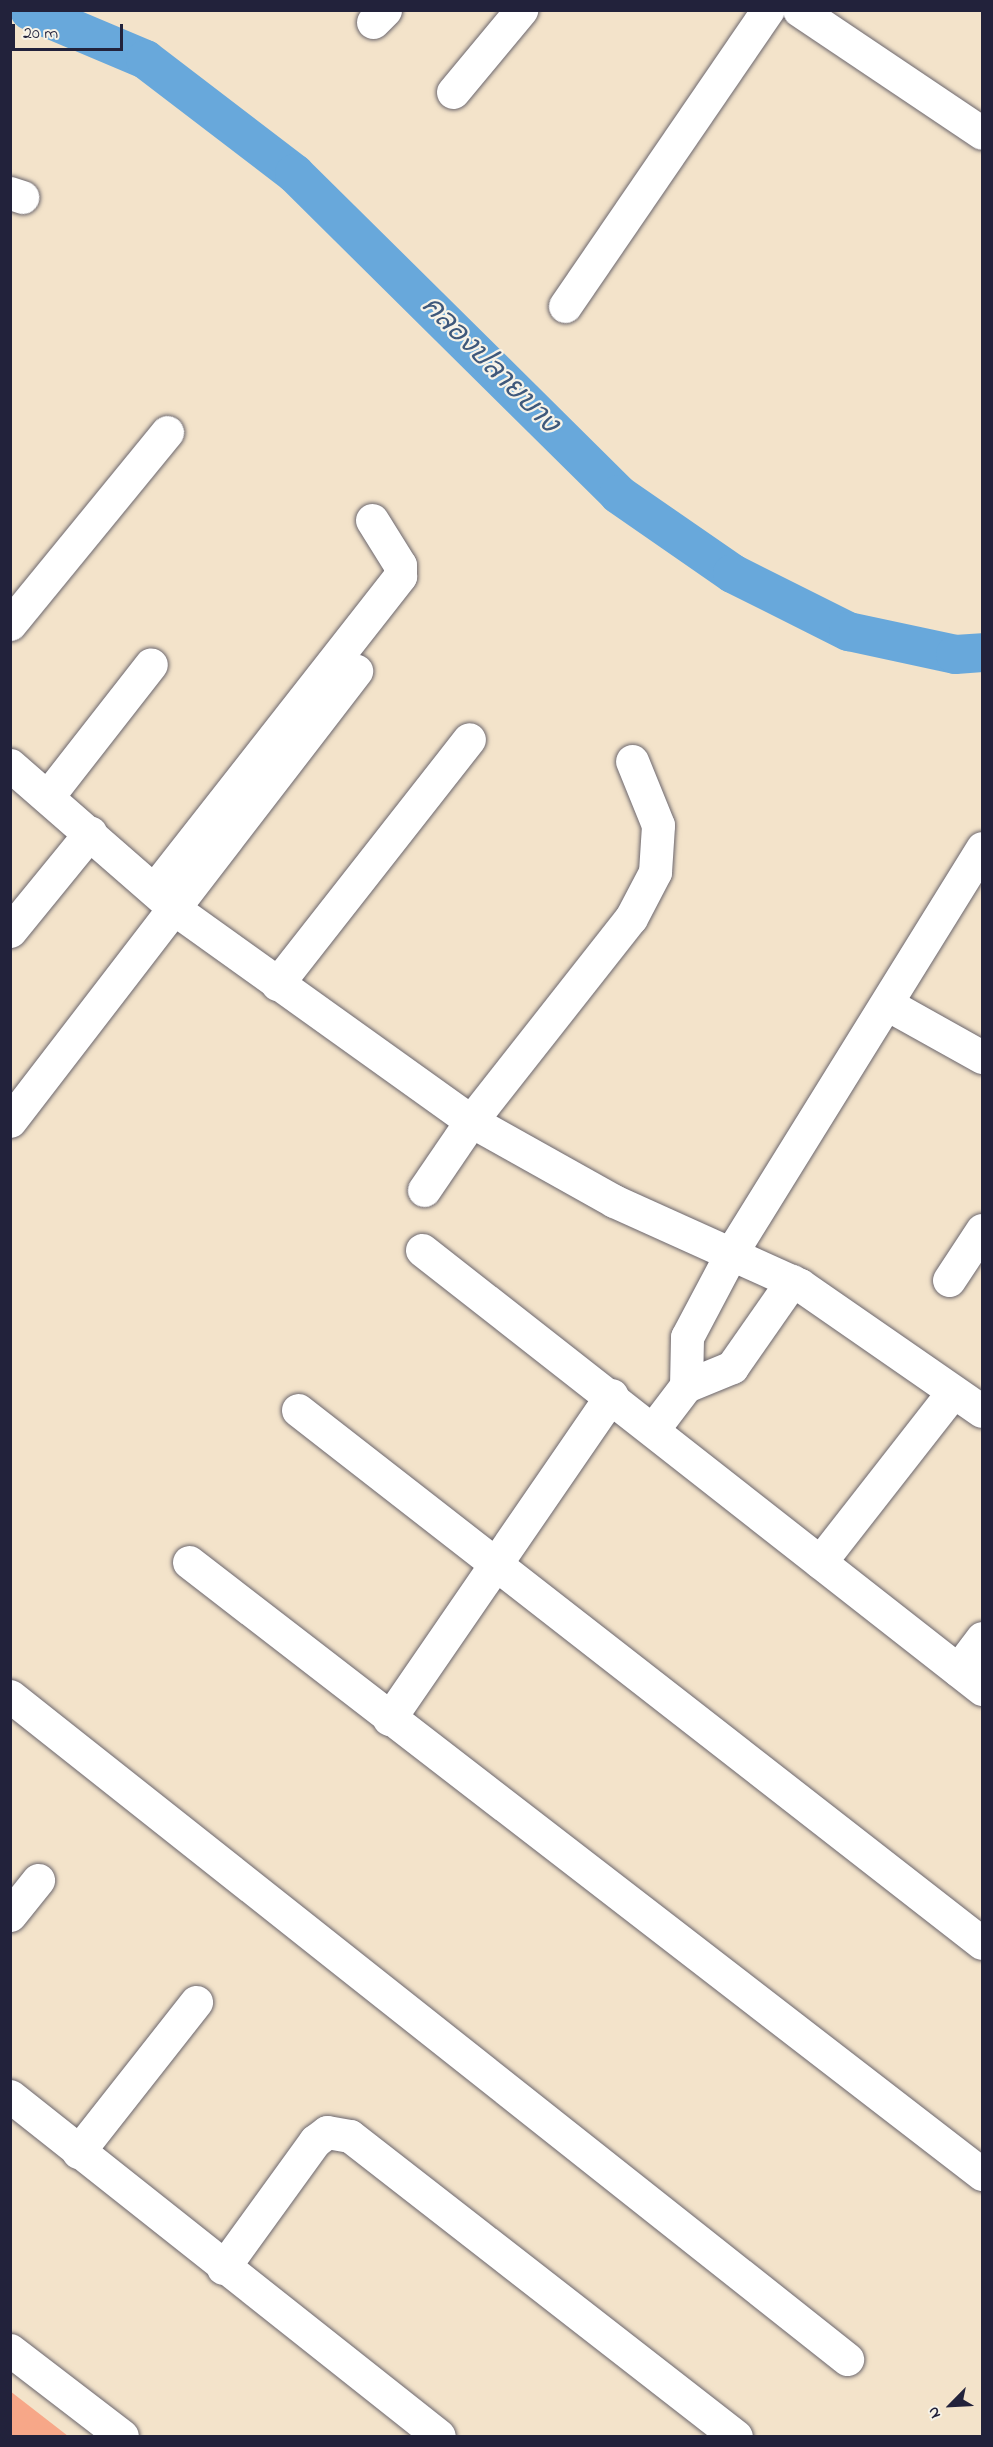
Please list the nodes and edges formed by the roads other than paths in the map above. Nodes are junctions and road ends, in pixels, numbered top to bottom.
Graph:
1 (768, 10) edge
2 (799, 10) edge
3 (519, 11) edge
4 (453, 92) dead end
5 (982, 133) edge
6 (565, 306) dead end
7 (167, 432) dead end
8 (372, 520) dead end
9 (10, 624) edge
10 (151, 664) dead end
11 (356, 671) dead end
12 (469, 739) dead end
13 (632, 761) dead end
14 (10, 765) edge
15 (48, 796) junction
16 (90, 832) junction
17 (982, 848) edge
18 (165, 900) junction
19 (10, 931) edge
20 (277, 984) junction
21 (887, 1004) junction
22 (982, 1057) edge
23 (10, 1121) edge
24 (471, 1121) junction
25 (424, 1190) dead end
26 (982, 1230) edge
27 (422, 1250) dead end
28 (733, 1250) junction
29 (949, 1280) dead end
30 (792, 1281) junction
31 (686, 1386) junction
32 (612, 1395) junction
33 (946, 1401) dead end
34 (298, 1410) dead end
35 (982, 1411) edge
36 (654, 1428) junction
37 (189, 1562) dead end
38 (498, 1562) junction
39 (820, 1562) junction
40 (982, 1638) edge
41 (970, 1680) edge
42 (10, 1696) edge
43 (389, 1719) junction
44 (38, 1880) dead end
45 (10, 1915) edge
46 (982, 1943) edge
47 (196, 2002) dead end
48 (10, 2096) edge
49 (78, 2152) junction
50 (982, 2174) edge
51 (222, 2268) junction
52 (10, 2350) edge
53 (847, 2359) dead end
54 (122, 2436) edge
55 (439, 2436) edge
56 (736, 2436) edge

1 - 6 street
2 - 5 street
3 - 4 street
7 - 9 street
8 - 18 street
10 - 15 street
11 - 18 street
12 - 20 street
13 - 24 street
14 - 15 street
15 - 16 street
16 - 18 street
16 - 19 street
17 - 21 street
18 - 20 street
18 - 23 street
20 - 24 street
21 - 22 street
21 - 28 street
24 - 25 street
24 - 28 street
26 - 29 street
27 - 32 street
28 - 30 street
28 - 31 street
30 - 31 street
30 - 35 street
31 - 36 street
32 - 36 street
32 - 38 street
33 - 39 street
34 - 38 street
36 - 39 street
37 - 43 street
38 - 43 street
38 - 46 street
39 - 41 street
40 - 41 street
42 - 53 street
43 - 50 street
44 - 45 street
47 - 49 street
48 - 49 street
49 - 51 street
51 - 55 street
51 - 56 street
52 - 54 street

